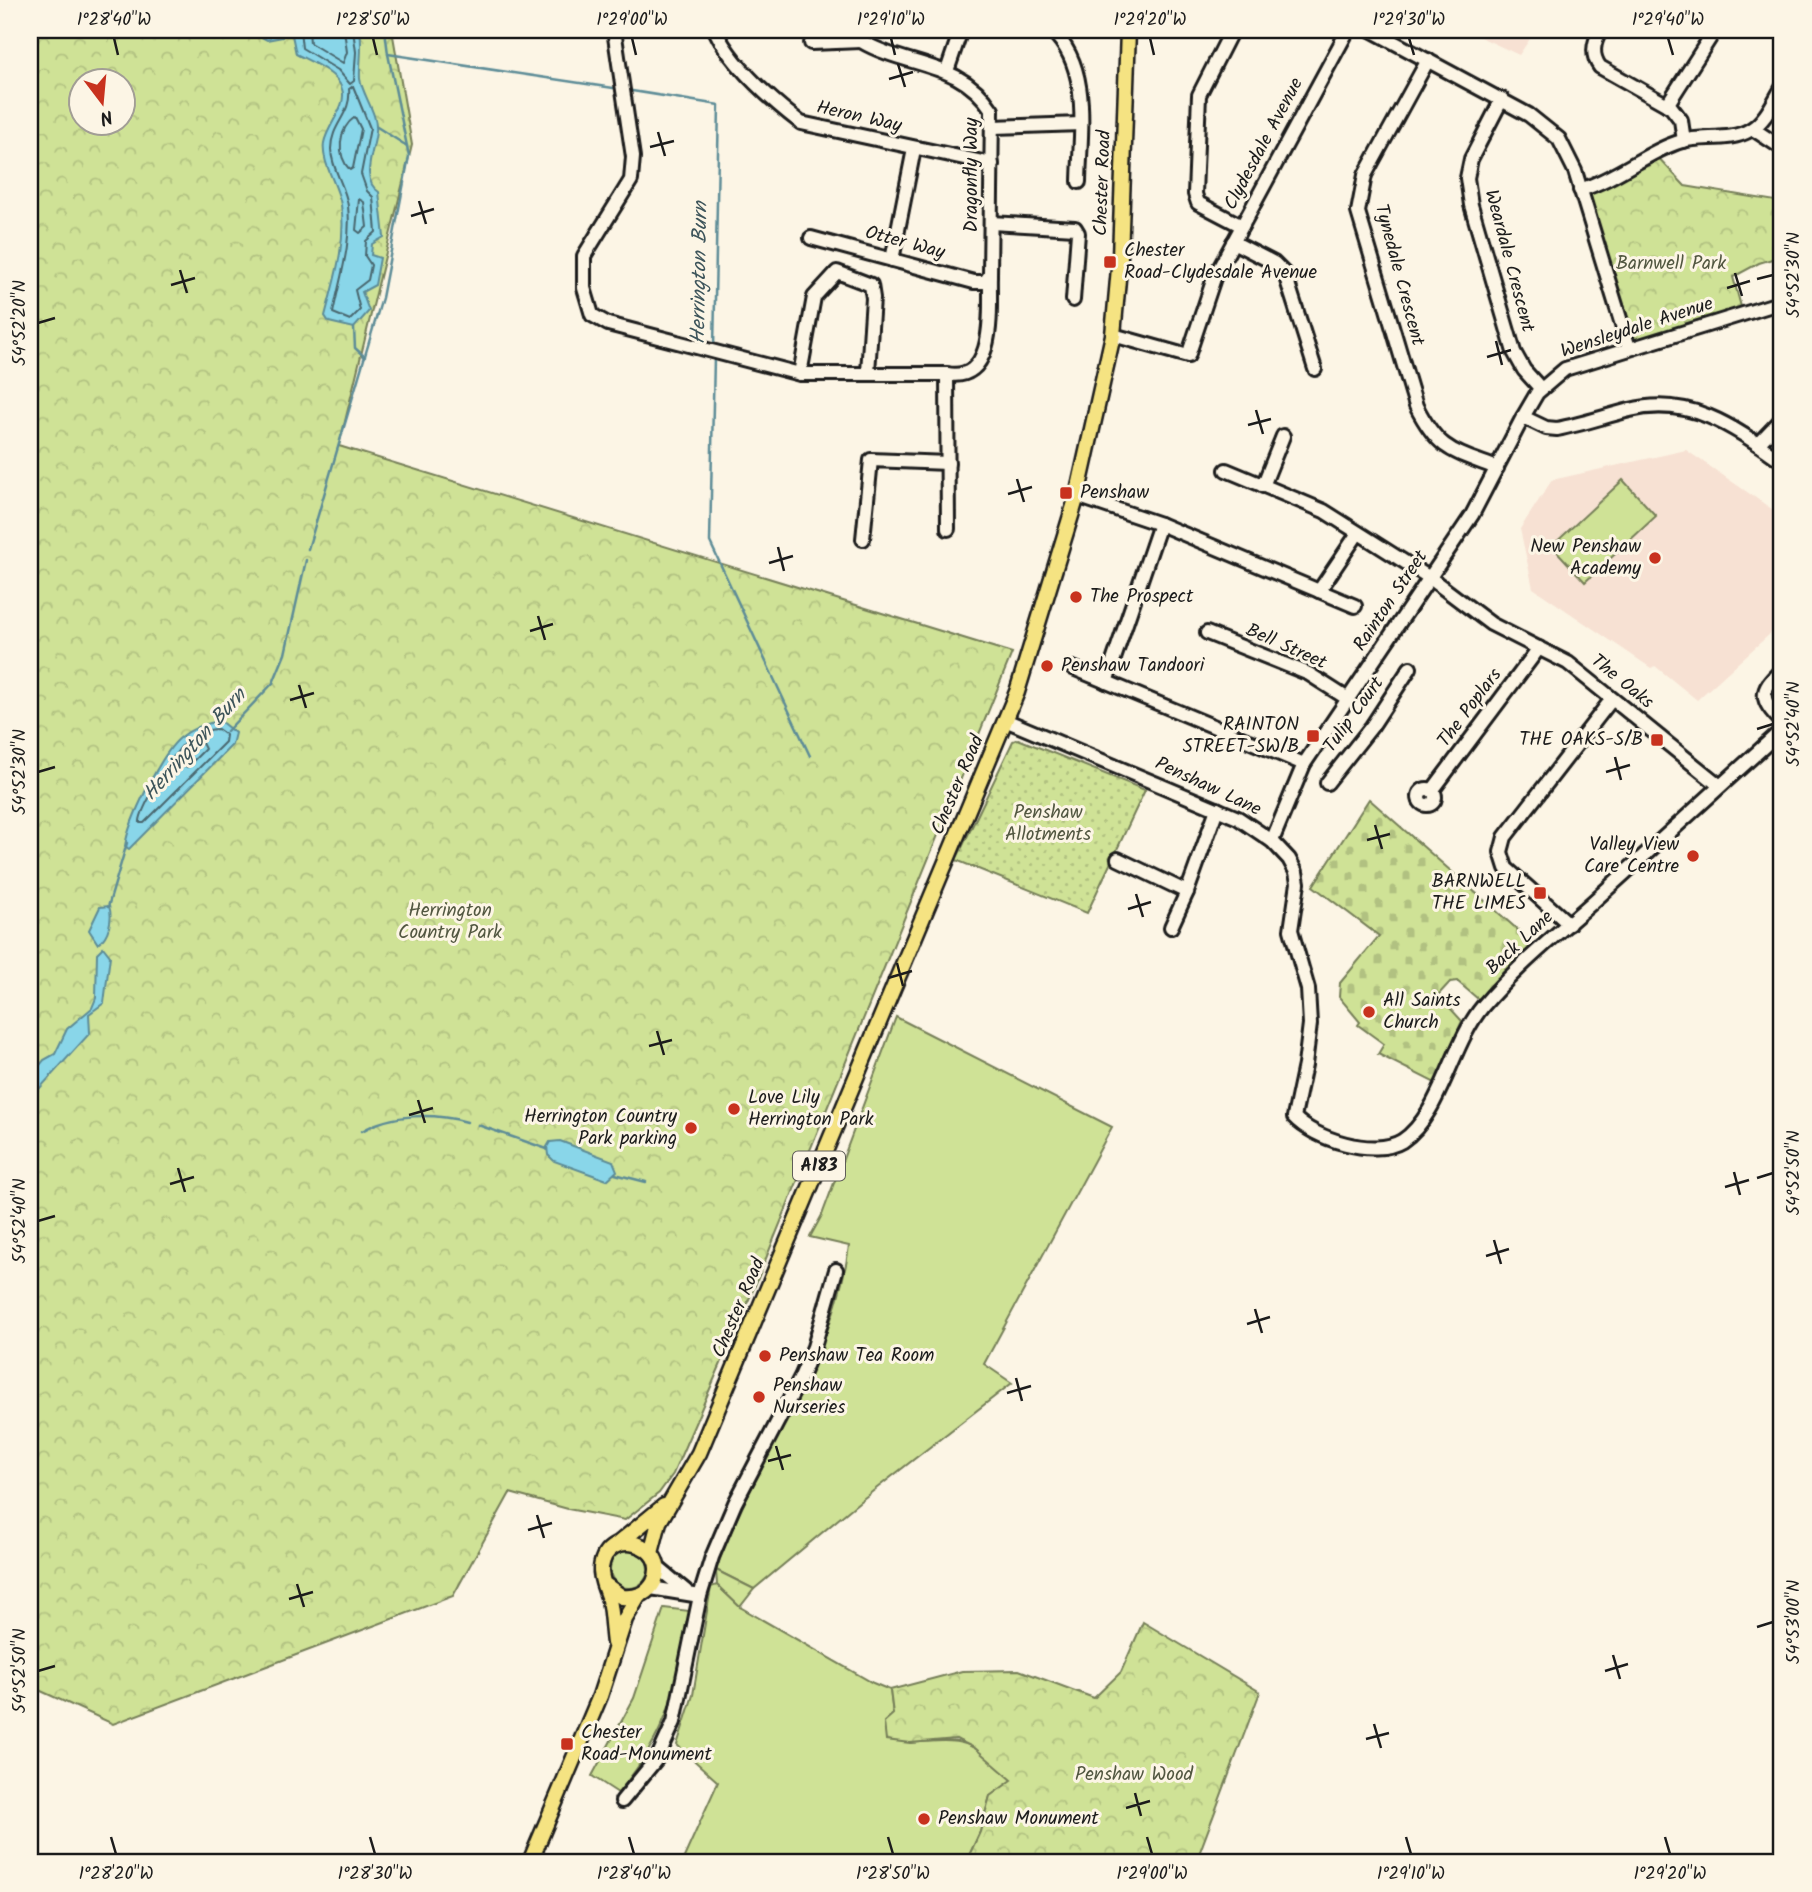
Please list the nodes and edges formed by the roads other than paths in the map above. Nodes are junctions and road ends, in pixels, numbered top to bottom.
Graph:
1 (614, 30) edge
2 (715, 30) edge
3 (961, 30) edge
4 (1051, 30) edge
5 (1232, 30) edge
6 (1348, 30) edge
7 (1371, 30) edge
8 (1601, 30) edge
9 (1715, 30) edge
10 (1125, 34) edge
11 (859, 35) edge
12 (811, 43) dead end
13 (1428, 60) junction
14 (947, 71) junction
15 (1782, 88) edge
16 (1502, 100) junction
17 (1667, 105) junction
18 (1081, 124) junction
19 (993, 127) junction
20 (1753, 129) junction
21 (1684, 141) junction
22 (1782, 148) edge
23 (914, 149) junction
24 (992, 164) junction
25 (1079, 182) dead end
26 (1580, 190) junction
27 (991, 223) junction
28 (1242, 226) junction
29 (811, 238) dead end
30 (1233, 242) junction
31 (892, 260) junction
32 (989, 277) junction
33 (1073, 300) dead end
34 (1782, 302) edge
35 (1113, 335) junction
36 (1629, 348) junction
37 (1315, 369) dead end
38 (868, 372) junction
39 (800, 374) junction
40 (947, 374) junction
41 (1541, 389) junction
42 (1522, 417) junction
43 (1782, 419) edge
44 (1283, 436) dead end
45 (1758, 444) junction
46 (1782, 461) edge
47 (948, 463) junction
48 (1497, 468) junction
49 (1226, 470) dead end
50 (1263, 485) junction
51 (1077, 496) junction
52 (1160, 524) junction
53 (948, 529) dead end
54 (1358, 533) junction
55 (863, 539) dead end
56 (1430, 578) junction
57 (1319, 591) junction
58 (1355, 606) dead end
59 (1207, 634) dead end
60 (1539, 648) junction
61 (1073, 668) dead end
62 (1410, 668) dead end
63 (1782, 670) edge
64 (1106, 682) junction
65 (1612, 699) junction
66 (1345, 704) junction
67 (1005, 720) junction
68 (1782, 722) edge
69 (1782, 730) edge
70 (1304, 764) junction
71 (1327, 783) dead end
72 (1720, 786) junction
73 (1432, 791) dead end
74 (1217, 809) junction
75 (1272, 841) junction
76 (1118, 859) dead end
77 (1187, 892) junction
78 (1569, 924) junction
79 (1171, 927) dead end
80 (1300, 1123) joint
81 (836, 1270) dead end
82 (670, 1501) junction
83 (619, 1543) junction
84 (654, 1560) junction
85 (604, 1584) junction
86 (651, 1588) junction
87 (686, 1591) junction
88 (699, 1596) junction
89 (638, 1597) junction
90 (614, 1648) junction
91 (622, 1801) dead end
92 (530, 1862) edge

1 - 39 street, Dragonfly Way
2 - 23 street, Heron Way
3 - 14 street
4 - 18 street
5 - 28 street
6 - 28 street, Clydesdale Avenue
7 - 13 street
8 - 17 street
9 - 17 street
10 - 35 main road, Chester Road / A183
11 - 12 street
11 - 14 street, Dragonfly Way
13 - 16 street
13 - 48 street, Tynedale Crescent
14 - 19 street, Dragonfly Way
15 - 20 street
16 - 26 street
16 - 41 street, Weardale Crescent
17 - 21 street
18 - 19 street
18 - 25 street
19 - 24 street, Dragonfly Way
20 - 21 street
20 - 22 street
21 - 26 street
23 - 24 street, Heron Way
23 - 31 street
24 - 27 street, Dragonfly Way
26 - 36 street
27 - 32 street, Dragonfly Way
27 - 33 street
28 - 30 street, Clydesdale Avenue
29 - 31 street, Otter Way
30 - 35 street, Clydesdale Avenue
30 - 37 street
31 - 32 street, Otter Way
32 - 40 street, Dragonfly Way
34 - 36 street, Wensleydale Avenue
35 - 51 main road, Chester Road / A183
36 - 41 street, Wensleydale Avenue
38 - 39 street, Dragonfly Way
38 - 39 street
38 - 40 street, Dragonfly Way
40 - 47 street
41 - 42 street, Wensleydale Avenue
42 - 45 street
42 - 48 street, Wensleydale Avenue
43 - 45 street
44 - 50 street
45 - 46 street
47 - 53 street
47 - 55 street
48 - 56 street, Rainton Street
49 - 50 street, The Oaks
50 - 54 street, The Oaks
51 - 52 street
51 - 67 main road, Chester Road / A183
52 - 57 street
52 - 64 street
54 - 56 street, The Oaks
54 - 57 street
56 - 60 street, The Oaks
56 - 66 street, Rainton Street
57 - 58 street
59 - 66 street, Bell Street
60 - 65 street, The Oaks
60 - 73 street, The Poplars
61 - 64 street
62 - 71 street, Tulip Court
63 - 68 street
64 - 70 street
65 - 72 street, The Oaks
65 - 78 street
66 - 70 street, Rainton Street
67 - 74 street, Penshaw Lane
67 - 82 main road, Chester Road / A183
69 - 72 street, Back Lane
70 - 75 street, Rainton Street
72 - 78 street, Back Lane
74 - 75 street, Penshaw Lane
74 - 77 street
75 - 80 street, Penshaw Lane
76 - 77 street
77 - 79 street
78 - 80 street, Back Lane
81 - 88 street
82 - 83 main road, Chester Road / A183
82 - 84 main road, Chester Road / A183
83 - 84 main road
83 - 85 main road
84 - 86 main road
84 - 87 street
85 - 89 main road
85 - 90 main road
86 - 87 street
86 - 89 main road
87 - 88 street
88 - 91 street
89 - 90 main road
90 - 92 main road

